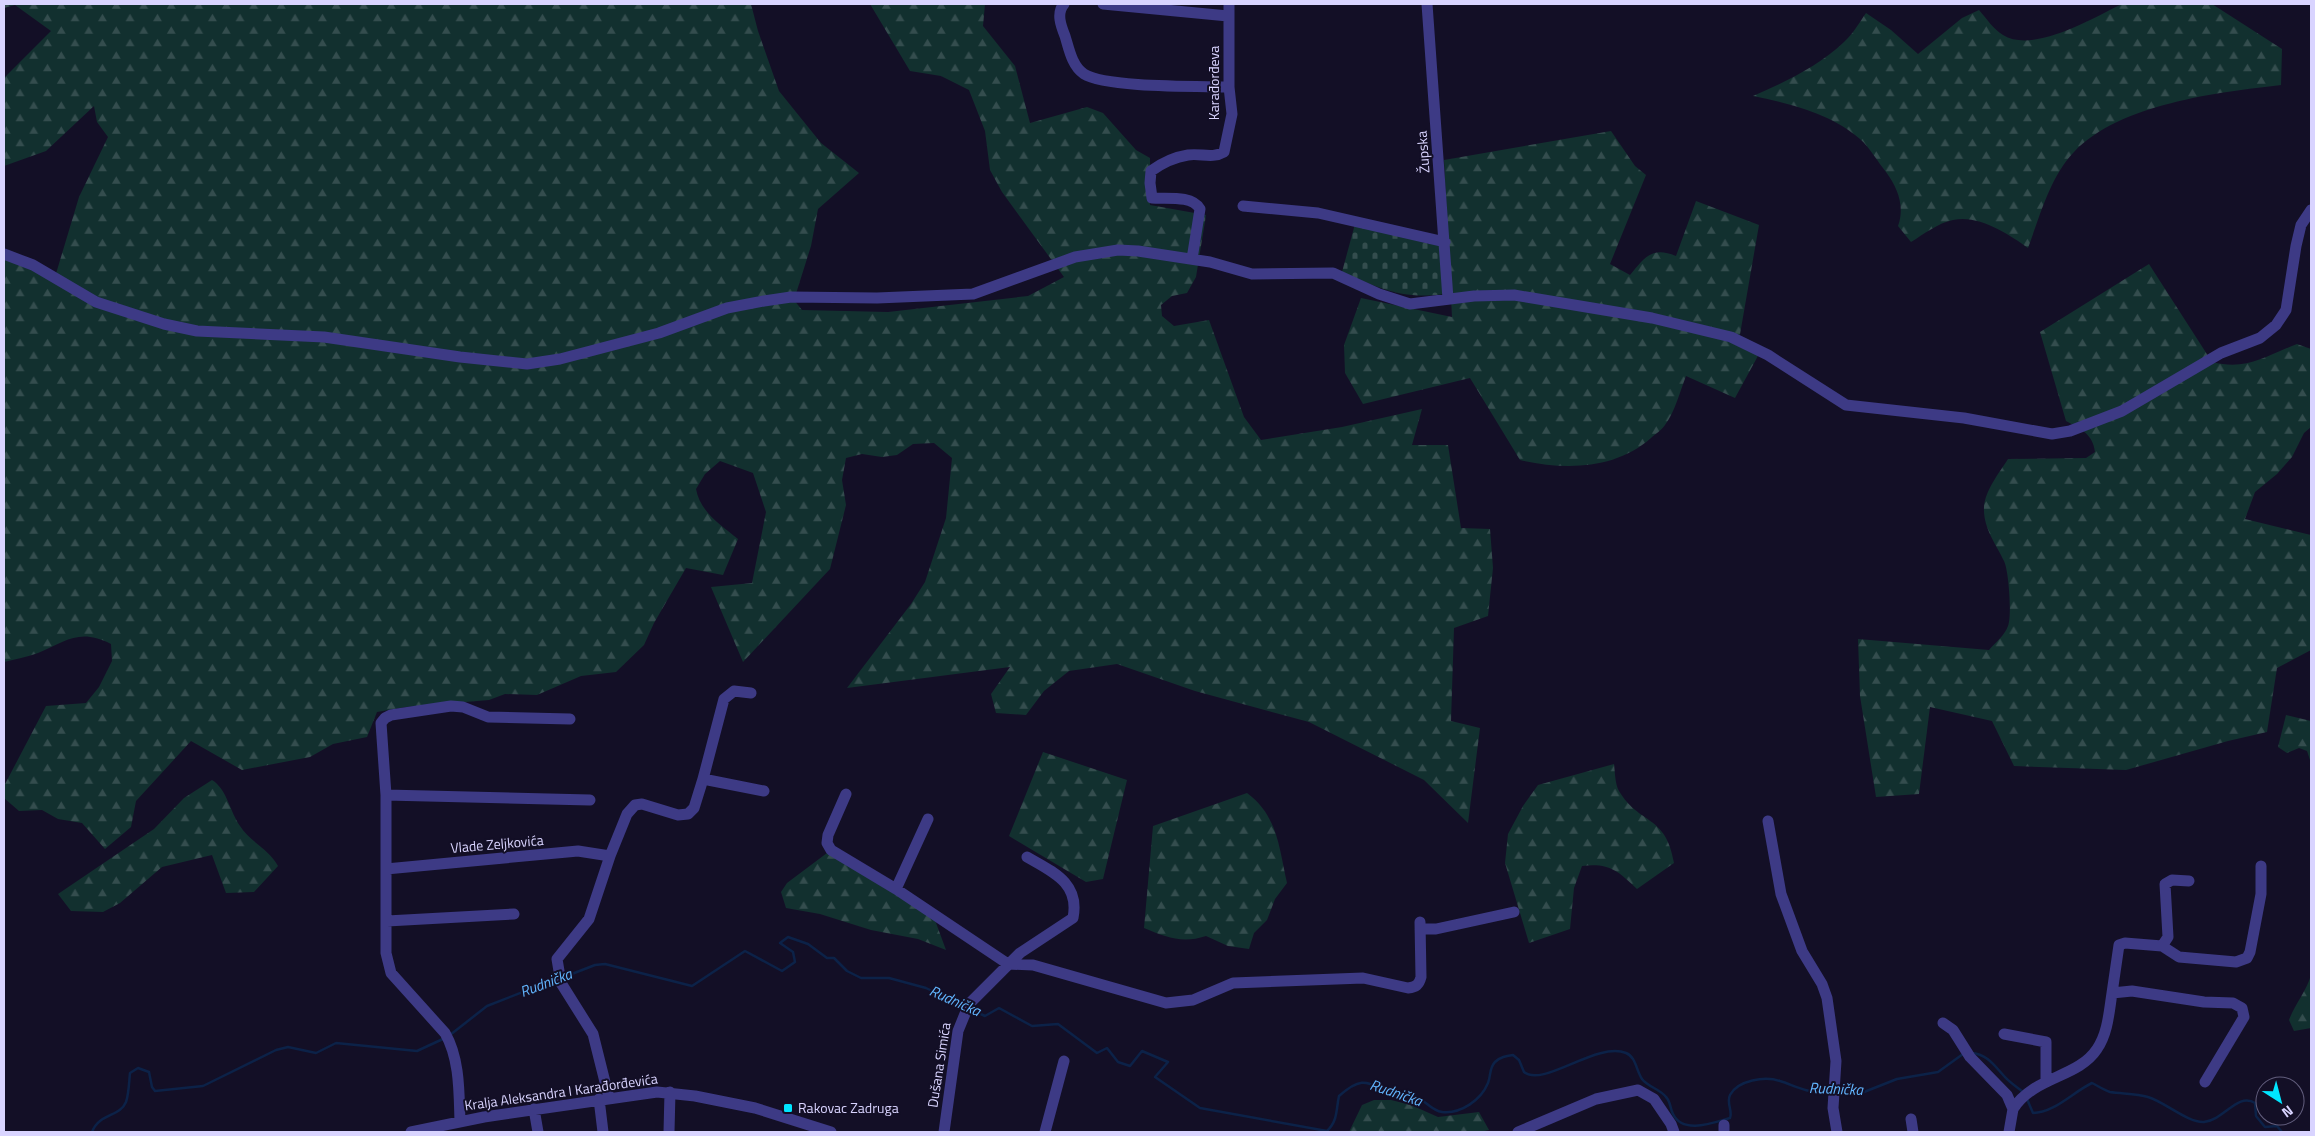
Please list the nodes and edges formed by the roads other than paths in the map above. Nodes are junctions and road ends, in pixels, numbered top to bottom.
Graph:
1 (1064, 4) edge
2 (1103, 4) edge
3 (1229, 4) edge
4 (1427, 4) edge
5 (1228, 16) junction
6 (1229, 87) junction
7 (1243, 206) dead end
8 (2311, 210) edge
9 (1445, 242) junction
10 (4, 254) edge
11 (1192, 259) junction
12 (1448, 299) junction
13 (751, 693) dead end
14 (570, 719) dead end
15 (703, 779) junction
16 (764, 791) dead end
17 (846, 794) dead end
18 (386, 795) junction
19 (590, 800) dead end
20 (928, 819) dead end
21 (1768, 821) dead end
22 (610, 856) junction
23 (1027, 857) dead end
24 (2261, 866) dead end
25 (386, 869) junction
26 (2189, 881) dead end
27 (896, 889) junction
28 (1514, 912) dead end
29 (514, 914) dead end
30 (387, 921) junction
31 (2162, 946) junction
32 (1008, 964) junction
33 (2112, 993) junction
34 (1943, 1024) dead end
35 (2004, 1034) dead end
36 (1064, 1061) dead end
37 (2046, 1080) junction
38 (2205, 1082) dead end
39 (670, 1092) junction
40 (604, 1099) junction
41 (534, 1109) junction
42 (2013, 1109) junction
43 (1911, 1119) dead end
44 (460, 1122) junction
45 (412, 1132) edge
46 (538, 1132) edge
47 (603, 1132) edge
48 (669, 1132) edge
49 (831, 1132) edge
50 (944, 1132) edge
51 (1045, 1132) edge
52 (1518, 1132) edge
53 (1674, 1132) edge
54 (1838, 1132) edge
55 (1913, 1132) edge
56 (2009, 1132) edge

1 - 6 street
2 - 5 street
3 - 5 street, Karađorđeva
4 - 9 street, Župska
5 - 6 street, Karađorđeva
6 - 11 street, Karađorđeva
7 - 9 street
8 - 12 street
9 - 12 street, Župska
10 - 11 street
11 - 12 street
13 - 15 street
14 - 18 street
15 - 16 street
15 - 22 street
17 - 27 street
18 - 19 street
18 - 25 street
20 - 27 street
21 - 54 street
22 - 25 street, Vlade Zeljkovića
22 - 40 street
23 - 32 street, Dušana Simića
24 - 31 street
25 - 30 street
26 - 31 street
27 - 32 street
28 - 32 street
29 - 30 street
30 - 44 street
31 - 33 street
32 - 50 street, Dušana Simića
33 - 37 street
33 - 38 street
34 - 42 street
35 - 37 street
36 - 51 street
37 - 42 street
39 - 40 street, Kralja Aleksandra I Karađorđevića
39 - 48 street
39 - 49 street, Kralja Aleksandra I Karađorđevića
40 - 41 street, Kralja Aleksandra I Karađorđevića
40 - 47 street
41 - 44 street, Kralja Aleksandra I Karađorđevića
41 - 46 street
42 - 56 street
43 - 55 street
44 - 45 street, Kralja Aleksandra I Karađorđevića
52 - 53 street

